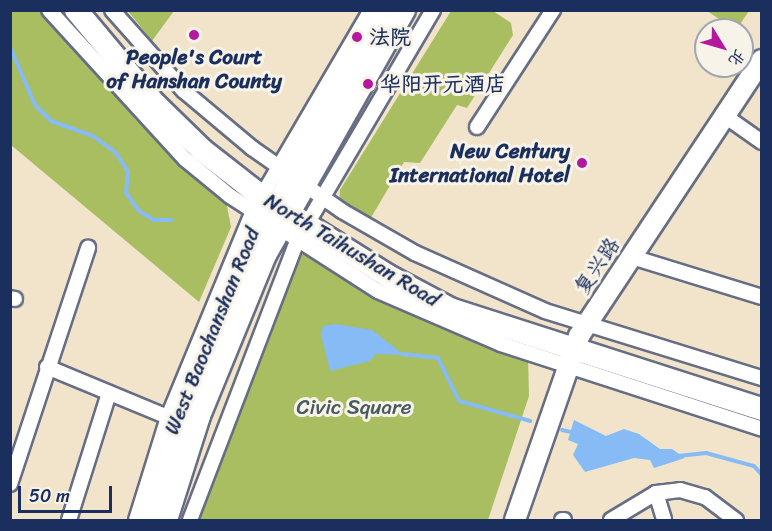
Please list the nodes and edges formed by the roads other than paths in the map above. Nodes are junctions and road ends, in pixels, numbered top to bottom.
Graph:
1 (49, 10) edge
2 (76, 10) edge
3 (93, 10) edge
4 (112, 10) edge
5 (371, 10) edge
6 (386, 10) edge
7 (405, 10) edge
8 (433, 10) edge
9 (553, 10) edge
10 (762, 60) edge
11 (725, 116) junction
12 (477, 127) dead end
13 (762, 142) edge
14 (285, 203) junction
15 (88, 248) dead end
16 (632, 257) junction
17 (762, 297) edge
18 (577, 344) junction
19 (47, 367) junction
20 (762, 378) edge
21 (109, 393) junction
22 (762, 395) edge
23 (762, 409) edge
24 (168, 417) junction
25 (762, 429) edge
26 (10, 484) edge
27 (656, 493) junction
28 (69, 520) edge
29 (136, 520) edge
30 (150, 520) edge
31 (167, 520) edge
32 (190, 520) edge
33 (515, 520) edge
34 (611, 520) edge
35 (664, 520) edge
36 (736, 520) edge

1 - 14 street
2 - 14 main road, North Taihushan Road
3 - 14 main road, North Taihushan Road
4 - 14 street
5 - 14 street
6 - 14 main road, West Baochanshan Road
7 - 14 main road, West Baochanshan Road
8 - 14 street
9 - 12 street
10 - 11 main road, 复兴路
11 - 13 street
11 - 16 main road, 复兴路
14 - 18 main road, North Taihushan Road
14 - 18 street
14 - 24 street
14 - 30 main road, West Baochanshan Road
14 - 31 main road, West Baochanshan Road
14 - 32 street
15 - 19 street
16 - 17 street
16 - 18 main road, 复兴路
18 - 20 street
18 - 22 main road, North Taihushan Road
18 - 23 main road, North Taihushan Road
18 - 25 street
18 - 33 main road, 复兴路
19 - 21 street
19 - 26 street
21 - 24 street
21 - 28 street
24 - 29 street
27 - 34 street
27 - 35 street
27 - 36 street

